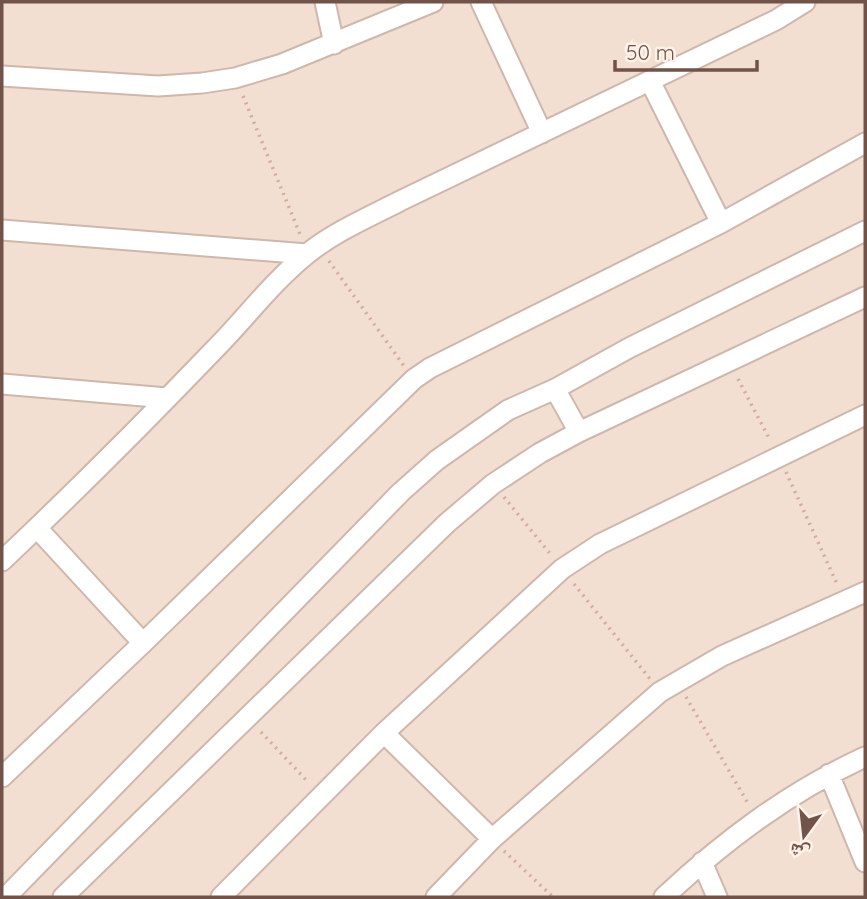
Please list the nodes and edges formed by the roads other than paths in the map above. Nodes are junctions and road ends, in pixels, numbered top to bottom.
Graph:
1 (325, 2) edge
2 (433, 2) edge
3 (481, 2) edge
4 (805, 2) edge
5 (334, 44) junction
6 (2, 76) edge
7 (650, 81) junction
8 (542, 133) junction
9 (865, 143) edge
10 (720, 223) junction
11 (2, 230) edge
12 (865, 231) edge
13 (313, 250) junction
14 (865, 297) edge
15 (2, 384) edge
16 (555, 389) junction
17 (167, 398) junction
18 (865, 415) edge
19 (579, 432) junction
20 (37, 527) junction
21 (2, 561) edge
22 (865, 592) edge
23 (143, 643) junction
24 (384, 733) junction
25 (865, 757) edge
26 (829, 774) junction
27 (2, 777) edge
28 (492, 839) junction
29 (702, 862) junction
30 (865, 862) edge
31 (6, 897) edge
32 (62, 897) edge
33 (221, 897) edge
34 (436, 897) edge
35 (664, 897) edge
36 (717, 897) edge

1 - 5 street
2 - 5 street
3 - 8 street
4 - 7 street
5 - 6 street
7 - 8 street
7 - 10 street
8 - 13 street
9 - 10 street
10 - 23 street
11 - 13 street
12 - 16 street
13 - 17 street
14 - 19 street
15 - 17 street
16 - 19 street
16 - 31 street
17 - 20 street
18 - 24 street
19 - 32 street
20 - 21 street
20 - 23 street
22 - 28 street
23 - 27 street
24 - 28 street
24 - 33 street
25 - 26 street
26 - 29 street
26 - 30 street
28 - 34 street
29 - 35 street
29 - 36 street

